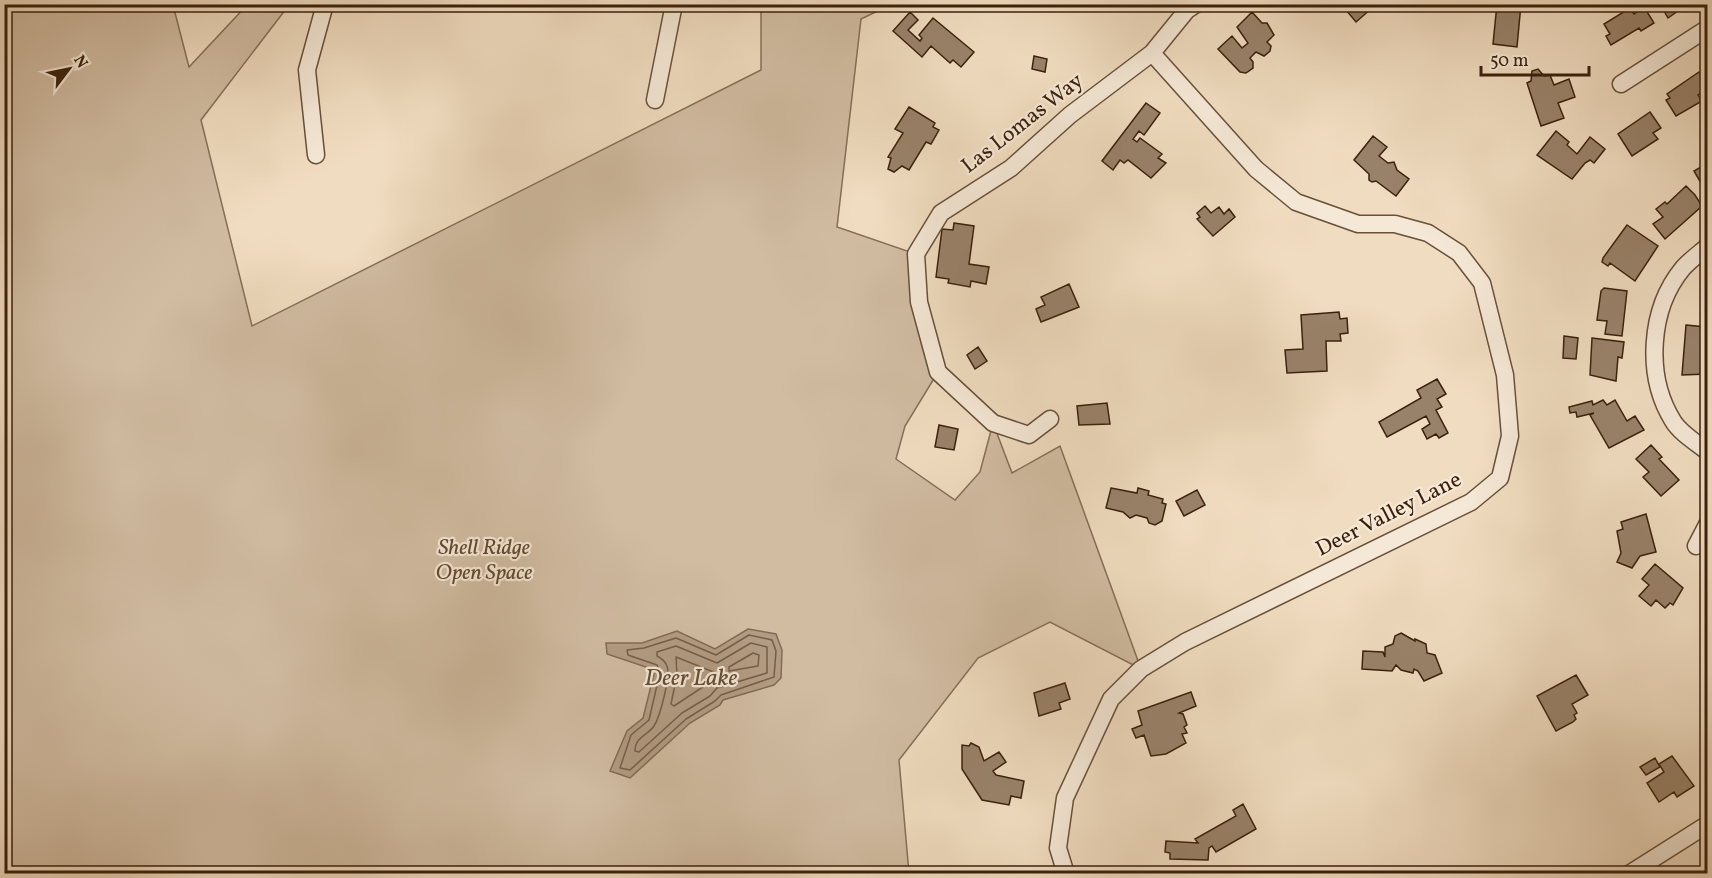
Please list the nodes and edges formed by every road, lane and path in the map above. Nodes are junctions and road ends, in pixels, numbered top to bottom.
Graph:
1 (325, 4) edge
2 (674, 4) edge
3 (1196, 4) edge
4 (1707, 28) edge
5 (1152, 52) junction
6 (1621, 84) dead end
7 (655, 100) dead end
8 (316, 154) dead end
9 (1707, 246) edge
10 (1050, 419) dead end
11 (1707, 452) edge
12 (1707, 523) edge
13 (1696, 546) dead end
14 (1707, 824) edge
15 (1066, 873) edge
16 (1629, 873) edge

1 - 8 street
2 - 7 street
3 - 5 street, Las Lomas Way
4 - 6 street
5 - 10 street, Las Lomas Way
5 - 15 street, Deer Valley Lane
9 - 11 street
12 - 13 street
14 - 16 street

